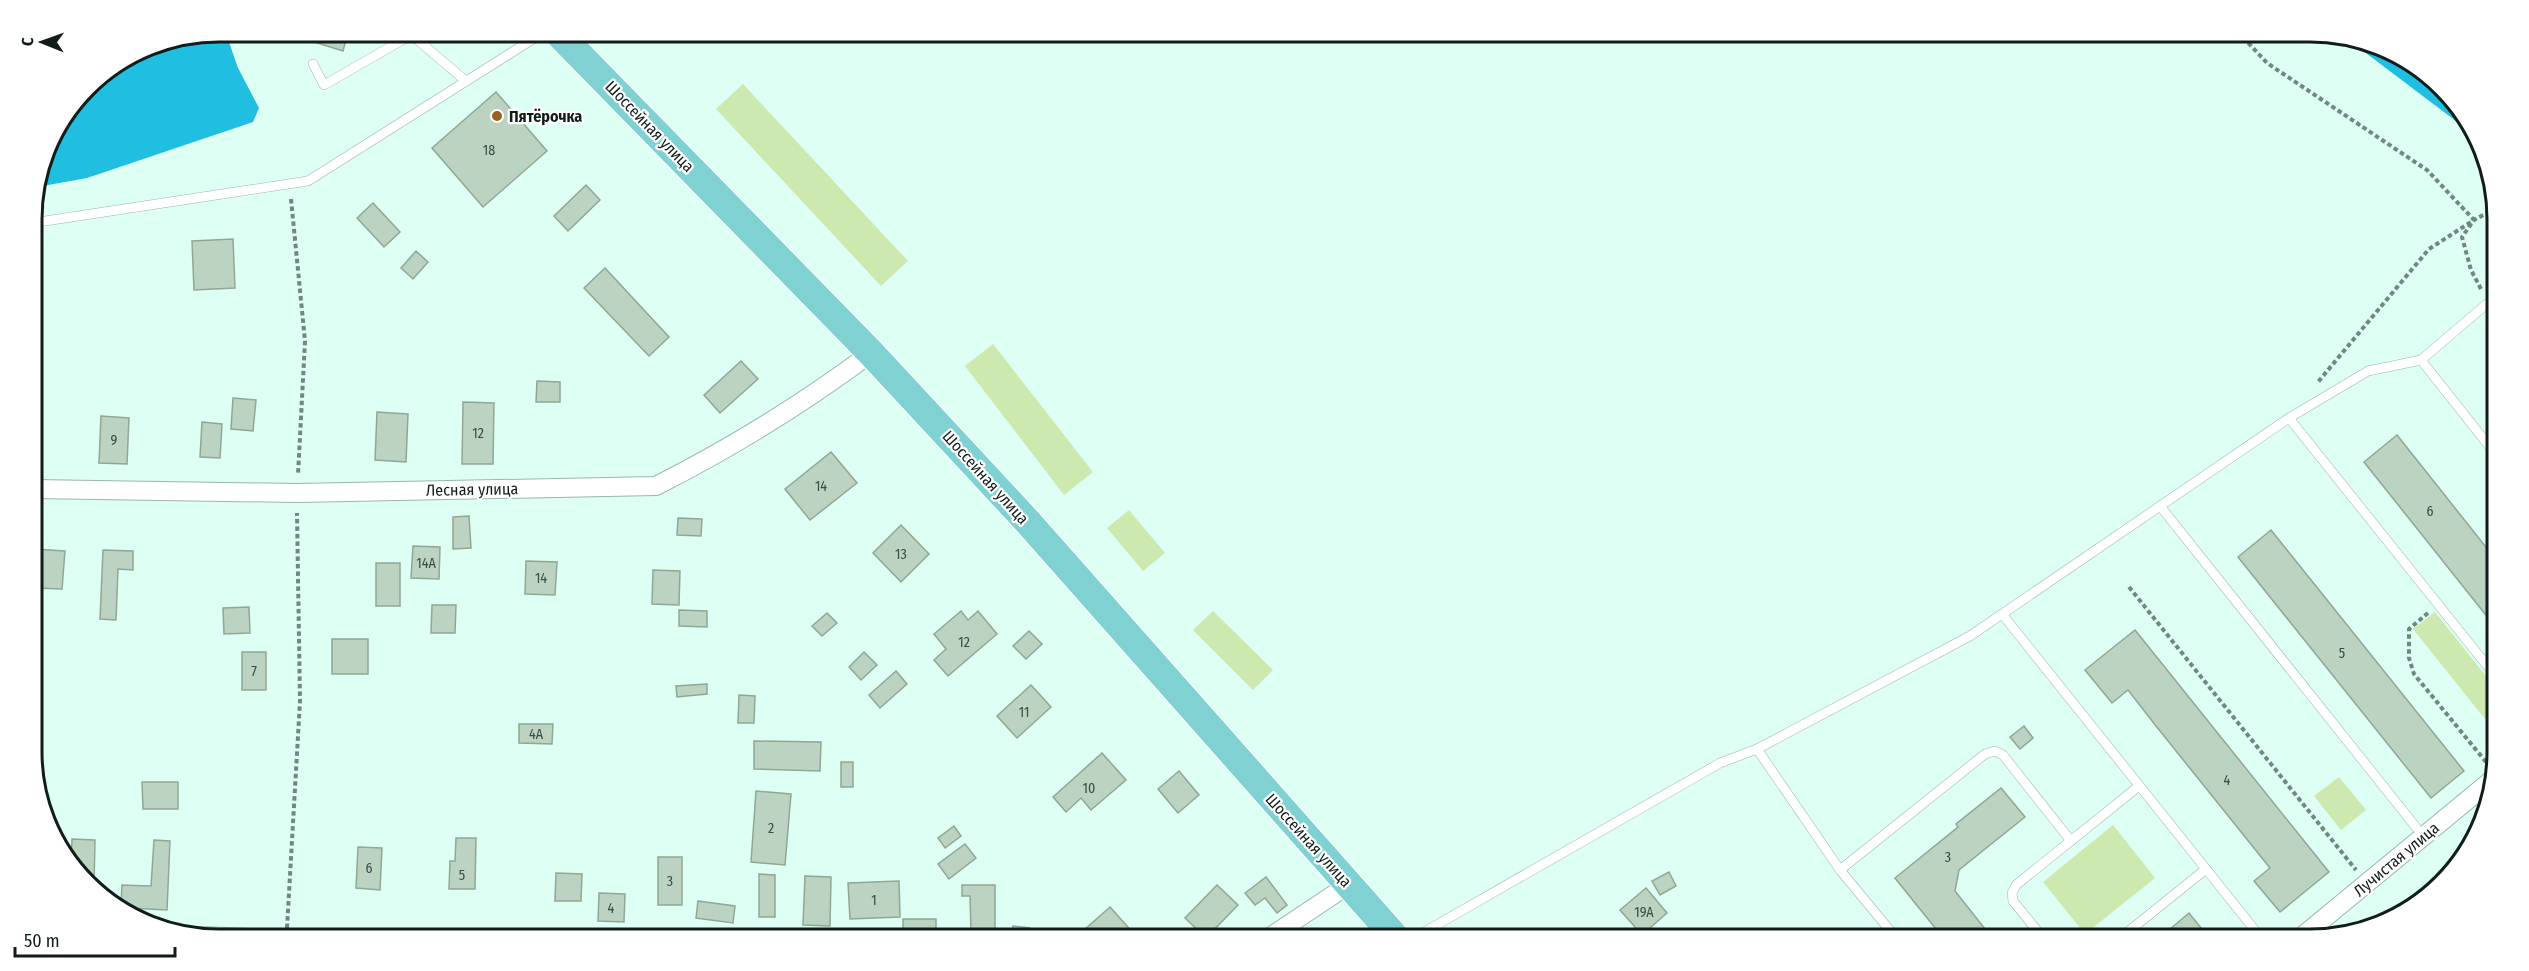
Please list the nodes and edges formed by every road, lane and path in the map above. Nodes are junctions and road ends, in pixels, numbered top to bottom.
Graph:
1 (394, 42) edge
2 (420, 42) edge
3 (528, 42) edge
4 (566, 42) edge
5 (2247, 42) edge
6 (313, 64) dead end
7 (466, 81) junction
8 (308, 181) junction
9 (2486, 213) edge
10 (2474, 220) junction
11 (42, 221) edge
12 (2487, 301) edge
13 (2487, 304) edge
14 (872, 352) junction
15 (2421, 360) junction
16 (2317, 383) dead end
17 (2289, 418) junction
18 (2487, 443) edge
19 (42, 489) edge
20 (297, 493) junction
21 (2160, 506) junction
22 (2129, 587) dead end
23 (2438, 604) junction
24 (2002, 614) junction
25 (2487, 665) edge
26 (1758, 749) junction
27 (2487, 767) edge
28 (2485, 775) edge
29 (2139, 786) junction
30 (2423, 836) junction
31 (2072, 841) junction
32 (2206, 869) junction
33 (1840, 870) junction
34 (2367, 884) junction
35 (1348, 885) junction
36 (287, 929) edge
37 (1282, 929) edge
38 (1388, 929) edge
39 (1430, 929) edge
40 (1889, 929) edge
41 (2036, 929) edge
42 (2131, 929) edge
43 (2254, 929) edge
44 (2311, 929) edge

1 - 6 lane
2 - 7 lane
3 - 7 lane
4 - 14 main road, Шоссейная улица
5 - 10 path
7 - 8 lane
8 - 11 lane
8 - 20 path
9 - 10 path
10 - 12 path
10 - 16 path
13 - 15 lane
14 - 20 street, Лесная улица
14 - 35 main road, Шоссейная улица
15 - 17 lane
15 - 18 lane
17 - 21 lane
17 - 23 lane
19 - 20 street, Лесная улица
20 - 36 path
21 - 24 lane
21 - 30 lane
22 - 34 path
23 - 25 lane
23 - 27 path
24 - 26 lane
24 - 29 lane
26 - 33 lane
26 - 39 lane
28 - 30 street, Лучистая улица
29 - 31 lane
29 - 32 lane
30 - 34 street, Лучистая улица
31 - 33 lane
31 - 41 lane
32 - 42 lane
32 - 43 lane
33 - 40 lane
34 - 44 street, Лучистая улица
35 - 37 street
35 - 38 main road, Шоссейная улица

